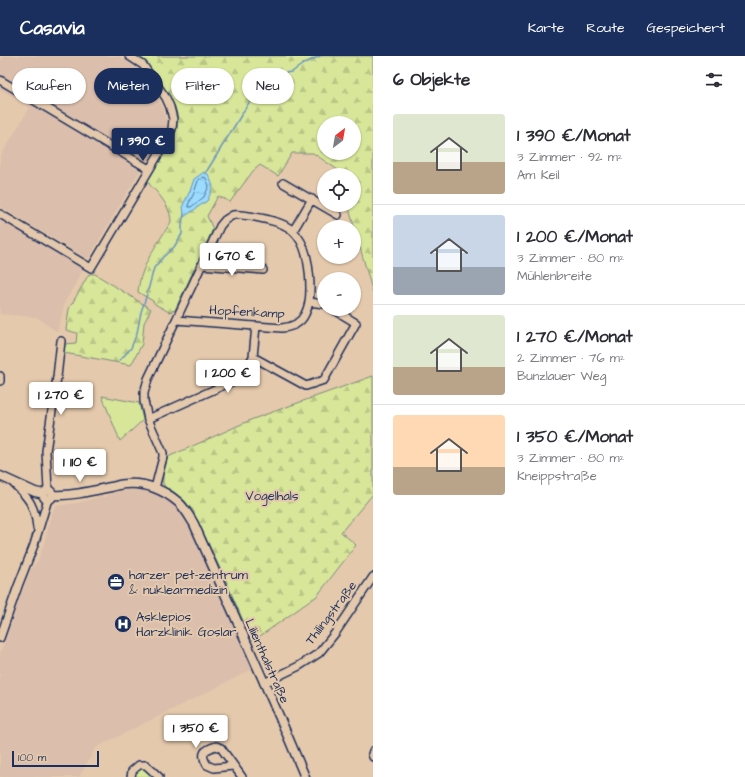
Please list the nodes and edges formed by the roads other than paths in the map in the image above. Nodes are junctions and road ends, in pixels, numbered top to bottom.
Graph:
1 (129, 56) edge
2 (0, 80) edge
3 (149, 169) junction
4 (283, 183) dead end
5 (312, 199) junction
6 (0, 214) edge
7 (338, 215) dead end
8 (293, 231) junction
9 (202, 265) junction
10 (263, 270) dead end
11 (309, 302) junction
12 (317, 303) edge
13 (344, 316) edge
14 (176, 320) junction
15 (256, 326) junction
16 (61, 341) dead end
17 (253, 357) junction
18 (0, 376) edge
19 (0, 381) edge
20 (148, 420) junction
21 (0, 476) edge
22 (12, 482) junction
23 (155, 488) junction
24 (48, 495) junction
25 (38, 532) junction
26 (373, 577) edge
27 (0, 638) edge
28 (264, 683) junction
29 (373, 751) edge
30 (373, 757) edge
31 (233, 766) dead end
32 (131, 777) edge
33 (159, 777) edge
34 (242, 777) edge
35 (305, 777) edge

1 - 3 street
2 - 3 street
3 - 6 street
4 - 5 street
5 - 7 street
5 - 8 street
8 - 9 street
8 - 11 street, Hopfenkamp
9 - 10 street
9 - 14 street
11 - 12 street
11 - 15 street, Hopfenkamp
13 - 17 street
14 - 15 street, Hopfenkamp
14 - 20 street
15 - 17 street
16 - 24 street
17 - 20 street
18 - 19 street
20 - 23 street
21 - 22 street
22 - 24 street
22 - 25 street
23 - 24 street, Lilienthalstraße
23 - 28 street, Lilienthalstraße
24 - 25 street
25 - 27 street
26 - 28 street, Thilingstraße
28 - 35 street, Lilienthalstraße
29 - 30 street
31 - 34 street
32 - 33 street

